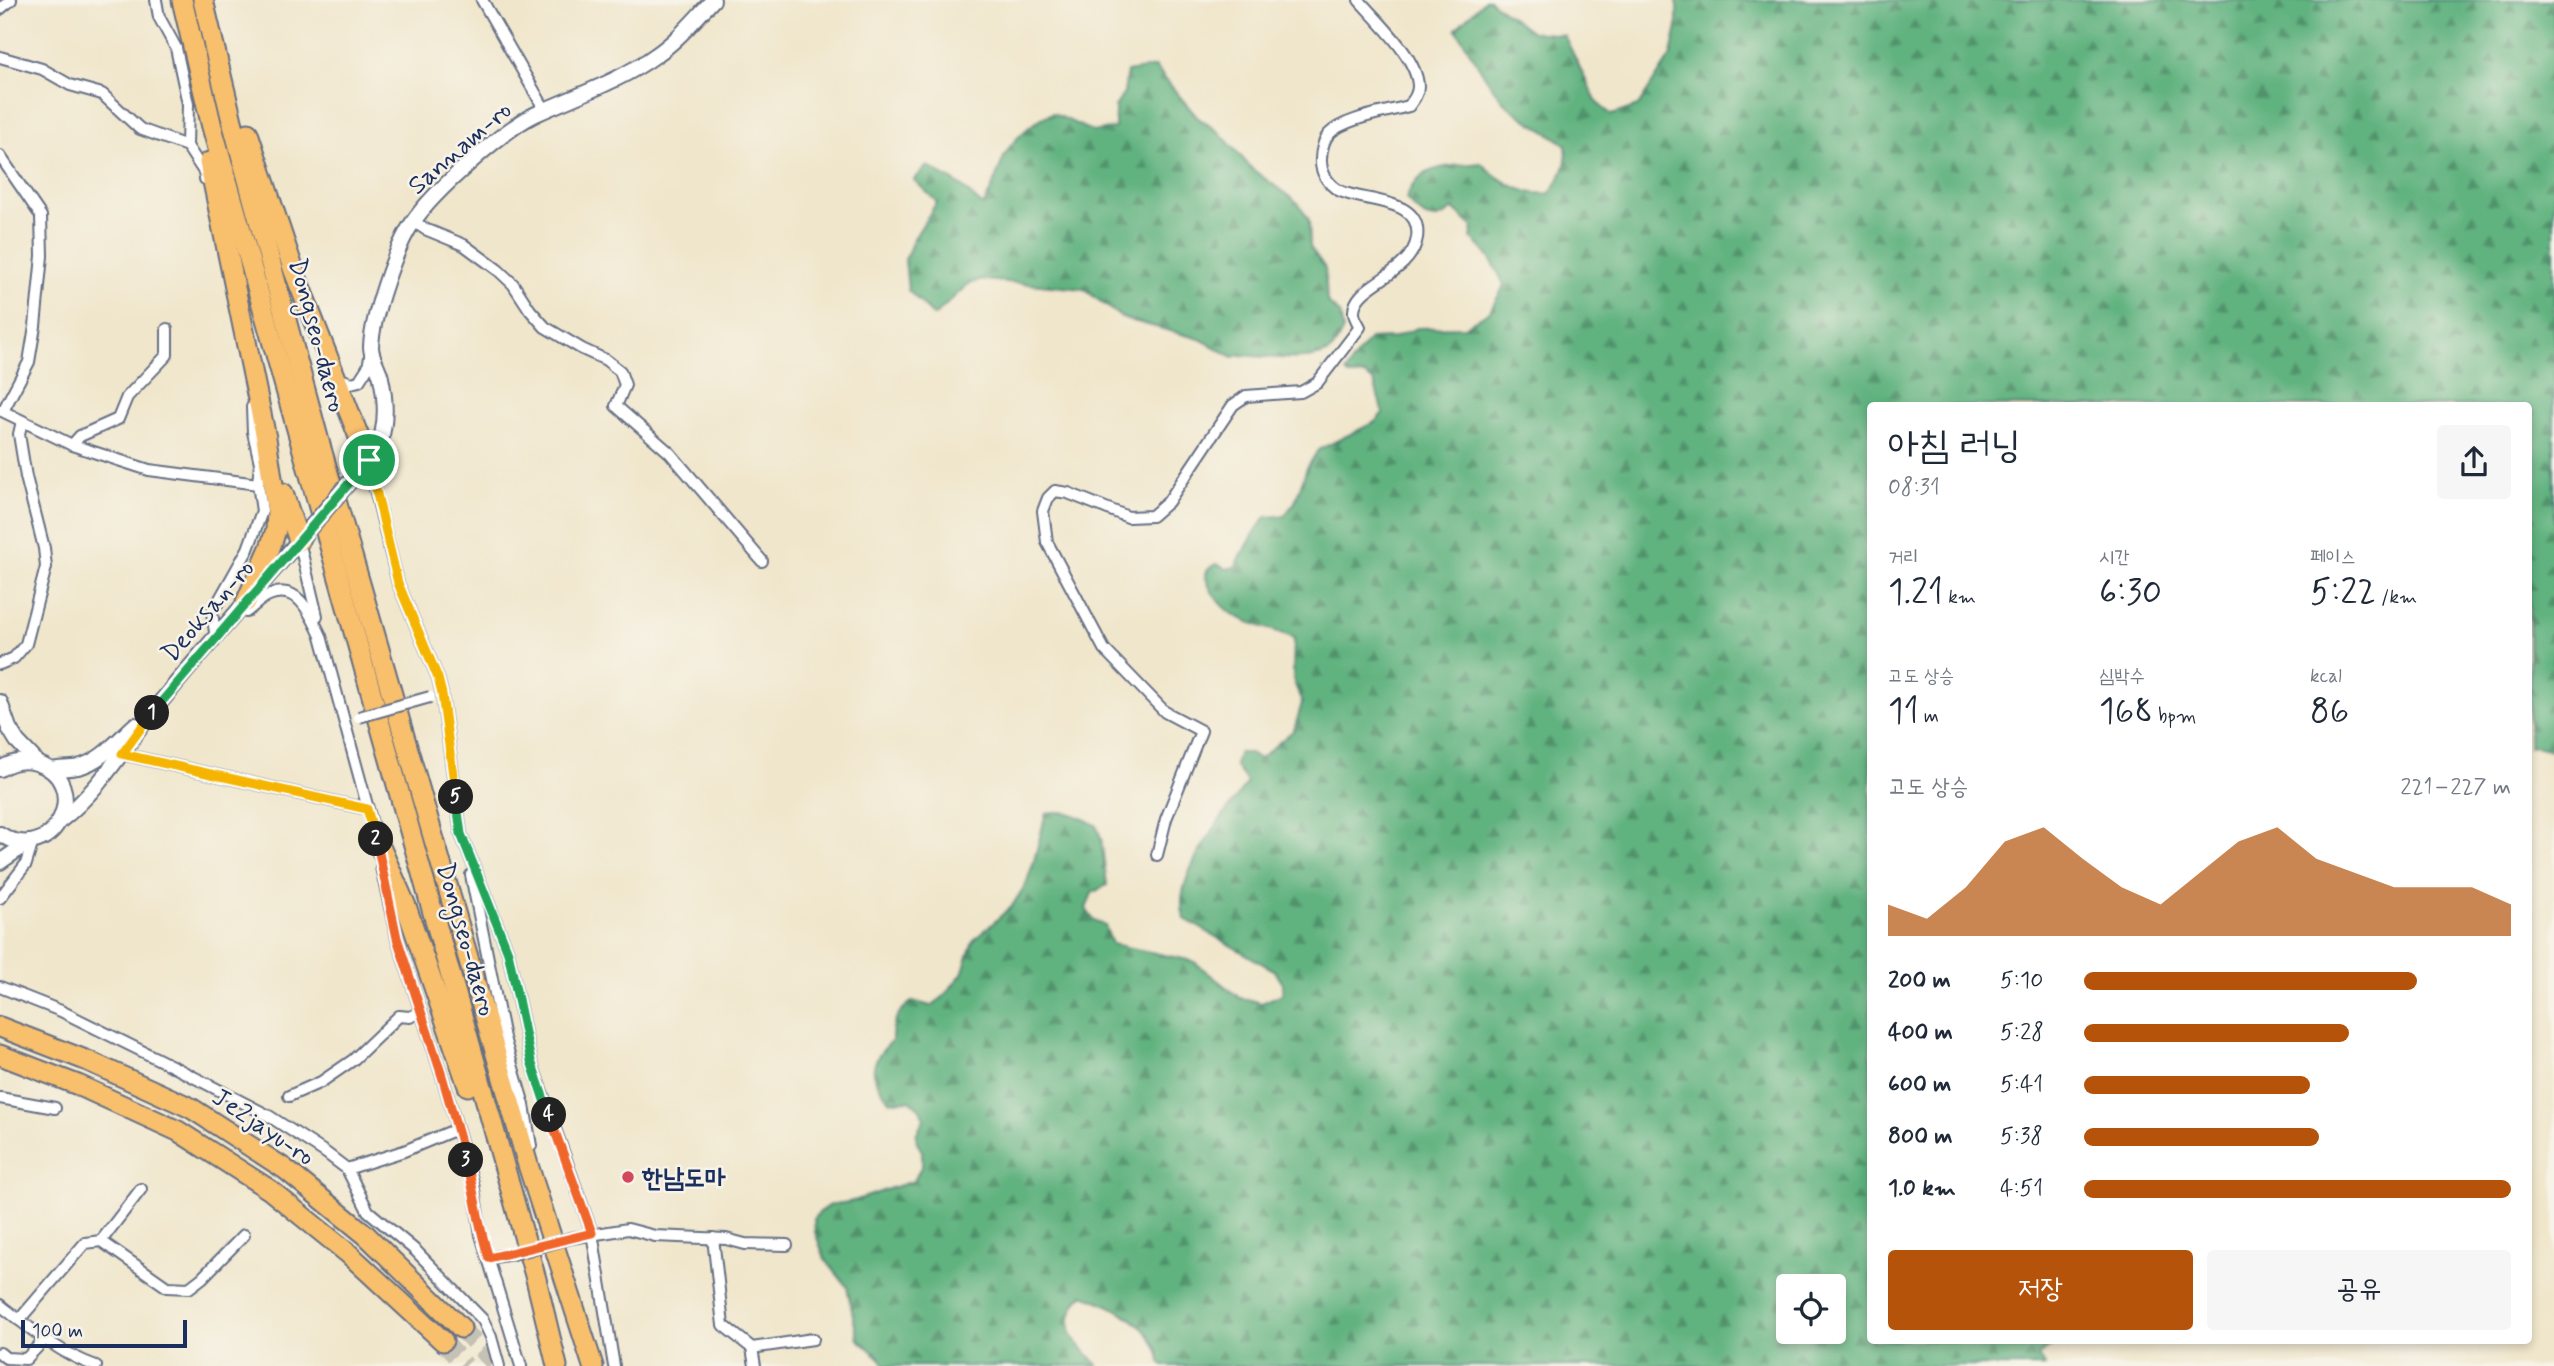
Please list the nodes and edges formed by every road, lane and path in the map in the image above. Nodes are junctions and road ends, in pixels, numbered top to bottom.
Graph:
1 (11, 0) edge
2 (156, 0) edge
3 (174, 0) edge
4 (182, 0) edge
5 (203, 0) edge
6 (212, 0) edge
7 (482, 0) edge
8 (713, 0) edge
9 (1359, 0) edge
10 (0, 9) edge
11 (0, 57) edge
12 (545, 110) junction
13 (187, 146) junction
14 (0, 156) edge
15 (413, 221) junction
16 (167, 329) dead end
17 (371, 349) junction
18 (335, 377) junction
19 (2, 410) edge
20 (23, 421) junction
21 (266, 438) junction
22 (72, 444) junction
23 (369, 460) junction
24 (258, 484) junction
25 (304, 534) junction
26 (762, 561) dead end
27 (246, 602) junction
28 (228, 624) junction
29 (321, 636) junction
30 (216, 638) junction
31 (0, 664) edge
32 (442, 694) junction
33 (0, 702) edge
34 (153, 711) junction
35 (343, 719) junction
36 (122, 754) junction
37 (45, 767) junction
38 (0, 769) edge
39 (367, 809) junction
40 (61, 820) junction
41 (0, 834) edge
42 (461, 834) junction
43 (375, 835) junction
44 (31, 842) junction
45 (1157, 855) dead end
46 (0, 862) edge
47 (0, 898) edge
48 (0, 988) edge
49 (421, 1012) junction
50 (0, 1027) edge
51 (0, 1055) edge
52 (289, 1096) dead end
53 (0, 1098) edge
54 (55, 1108) dead end
55 (457, 1129) junction
56 (347, 1169) junction
57 (142, 1189) dead end
58 (542, 1211) junction
59 (523, 1233) junction
60 (592, 1233) junction
61 (244, 1235) dead end
62 (713, 1238) junction
63 (101, 1241) junction
64 (787, 1245) dead end
65 (489, 1258) junction
66 (0, 1305) edge
67 (19, 1320) junction
68 (461, 1328) tunnel mouth
69 (45, 1339) junction
70 (813, 1339) dead end
71 (443, 1341) tunnel mouth
72 (752, 1348) junction
73 (0, 1353) edge
74 (13, 1362) edge
75 (96, 1366) edge
76 (499, 1366) edge
77 (521, 1366) edge
78 (557, 1366) edge
79 (593, 1366) edge
80 (614, 1366) edge
81 (755, 1366) edge

1 - 10 street
2 - 13 street
3 - 21 highway
4 - 59 highway, Dongseo-daero
5 - 58 highway, Dongseo-daero
6 - 18 highway
7 - 12 street
8 - 12 street, Sannam-ro
9 - 45 street
11 - 13 street
12 - 15 street, Sannam-ro
13 - 24 street
14 - 19 street
15 - 17 street, Sannam-ro
15 - 26 street
16 - 22 street
17 - 18 street
17 - 23 street
18 - 23 highway
19 - 20 street
20 - 22 street
20 - 31 street
21 - 25 highway
21 - 27 highway
22 - 24 street
23 - 25 street, Deoksan-ro, bridge
23 - 32 street
24 - 30 street
25 - 27 street, Deoksan-ro
25 - 29 street
27 - 28 street, Deoksan-ro
28 - 29 street
28 - 30 street, Deoksan-ro
29 - 35 street
30 - 34 street, Deoksan-ro
32 - 35 street, bridge
32 - 42 street
33 - 37 street
34 - 36 street
34 - 37 street
35 - 39 street
36 - 39 street
36 - 40 street
37 - 38 street
37 - 40 street
39 - 43 street
40 - 44 street
41 - 44 street
42 - 58 street
42 - 60 street
43 - 49 street
43 - 59 highway
44 - 46 street
44 - 47 street
48 - 56 street
49 - 52 street
49 - 55 street
50 - 68 highway, Je2jayu-ro
51 - 71 highway, Je2jayu-ro
53 - 54 street
55 - 56 street
55 - 65 street
56 - 76 street
57 - 63 street
58 - 79 highway, Dongseo-daero
59 - 78 highway, Dongseo-daero
60 - 62 street
60 - 65 street, bridge
60 - 80 street
61 - 63 street
62 - 64 street
62 - 72 street
63 - 67 street
65 - 77 street
66 - 67 street
67 - 69 street
69 - 74 street
69 - 75 street
70 - 72 street
72 - 81 street
73 - 74 street

